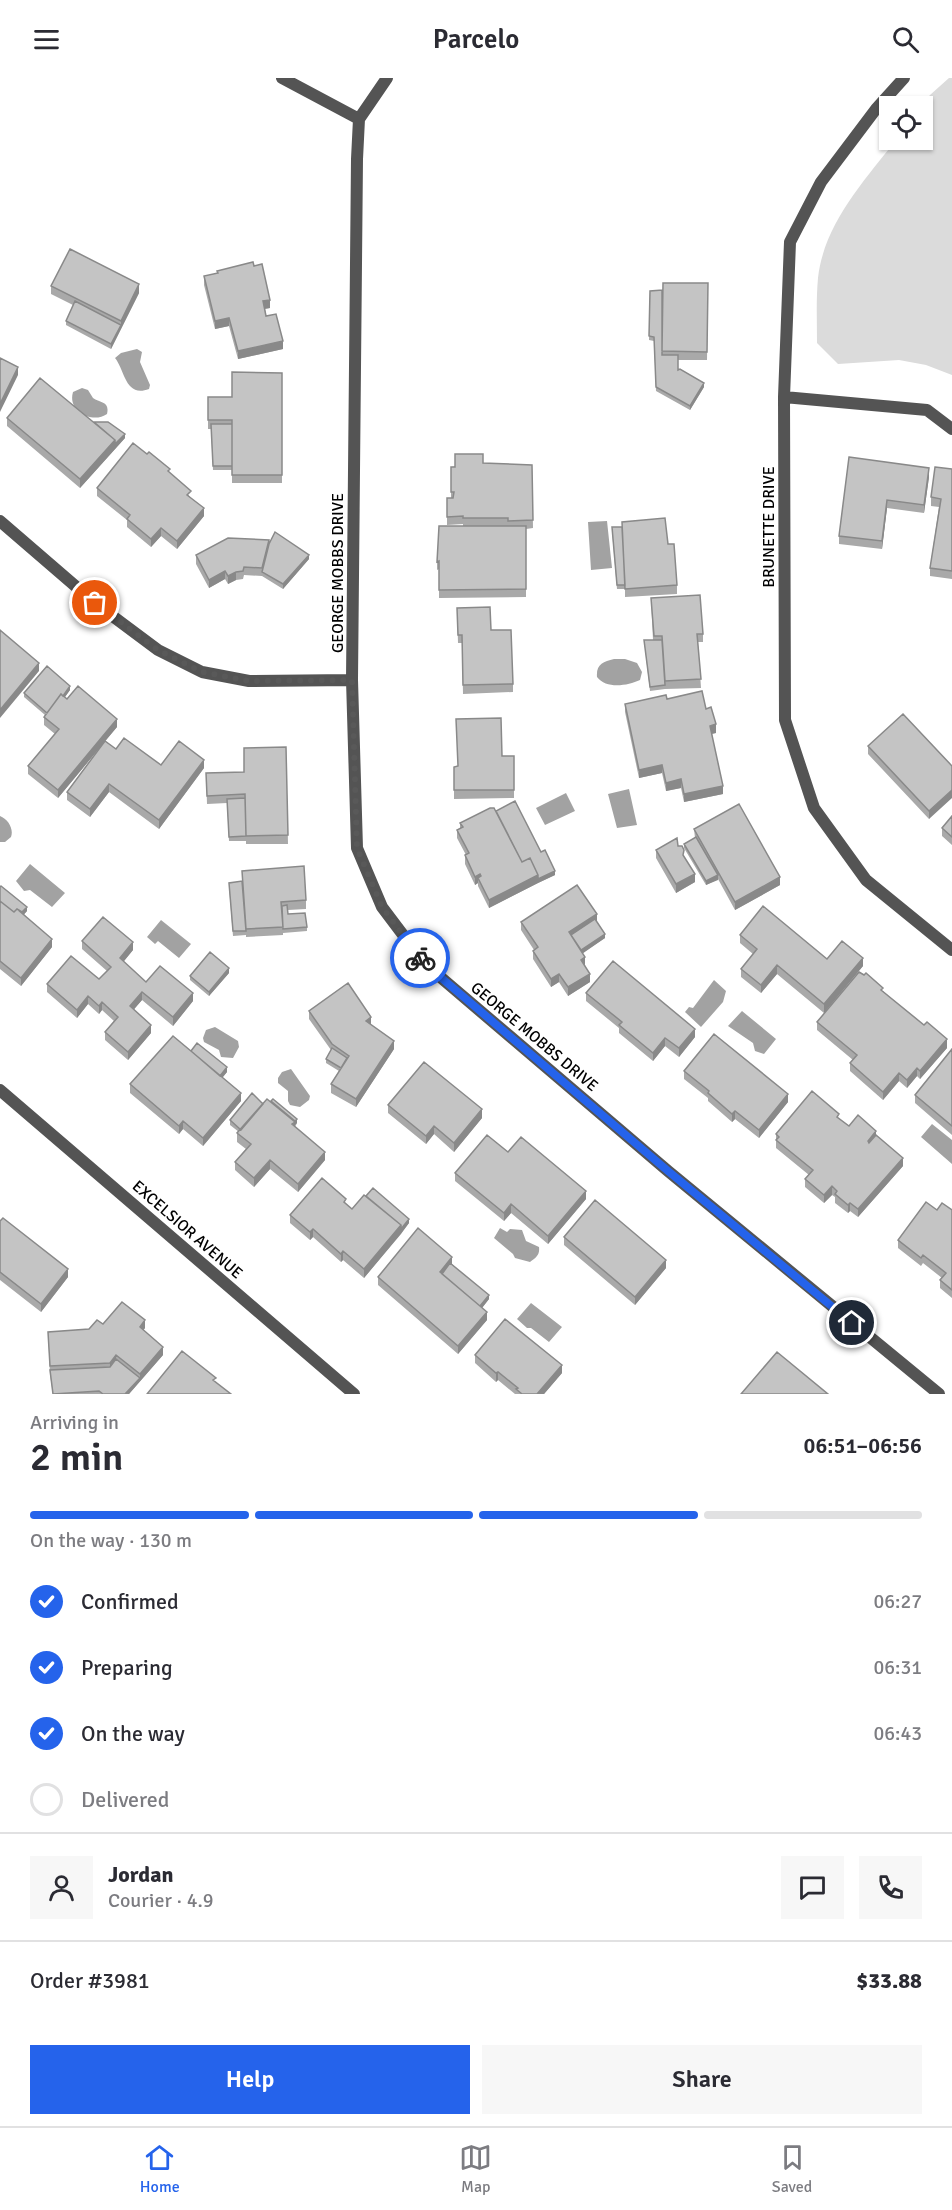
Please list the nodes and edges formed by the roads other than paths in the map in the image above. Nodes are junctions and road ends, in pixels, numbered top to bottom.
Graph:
1 (282, 78) edge
2 (387, 78) edge
3 (904, 78) edge
4 (359, 119) junction
5 (784, 397) junction
6 (952, 429) edge
7 (0, 521) edge
8 (352, 680) junction
9 (952, 950) edge
10 (0, 1090) edge
11 (354, 1394) edge
12 (939, 1394) edge

1 - 4 street
2 - 4 street
3 - 5 street, BRUNETTE DRIVE
4 - 8 street, GEORGE MOBBS DRIVE
5 - 6 street
5 - 9 street, BRUNETTE DRIVE
7 - 8 street
8 - 12 street, GEORGE MOBBS DRIVE
10 - 11 street, EXCELSIOR AVENUE

